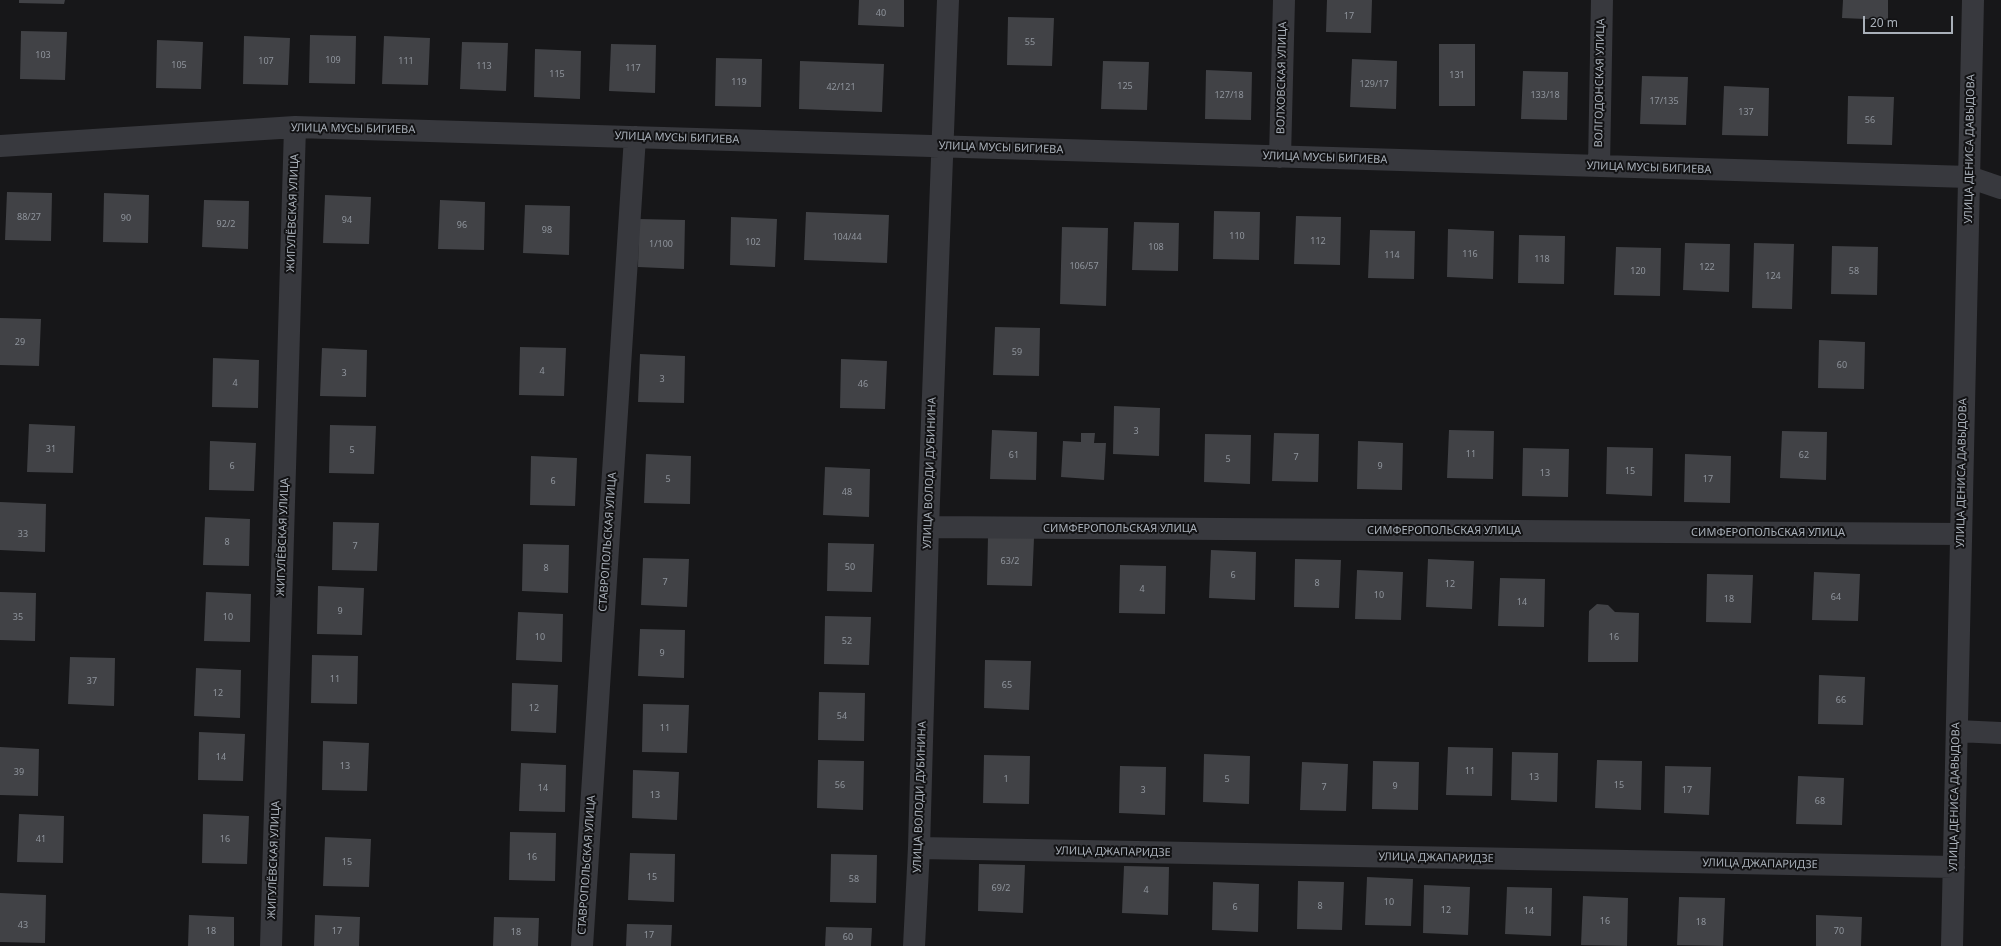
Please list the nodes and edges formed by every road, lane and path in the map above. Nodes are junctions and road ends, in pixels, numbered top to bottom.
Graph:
1 (948, 0) edge
2 (1284, 0) edge
3 (1602, 0) edge
4 (1973, 0) edge
5 (295, 127) junction
6 (635, 137) junction
7 (0, 146) edge
8 (942, 146) junction
9 (1280, 157) junction
10 (1599, 166) junction
11 (1969, 177) junction
12 (2001, 188) edge
13 (928, 527) junction
14 (1961, 534) junction
15 (1957, 731) junction
16 (2001, 733) edge
17 (919, 848) junction
18 (1954, 867) junction
19 (271, 946) edge
20 (582, 946) edge
21 (914, 946) edge
22 (1952, 946) edge

1 - 8 street, УЛИЦА ВОЛОДИ ДУБИНИНА
2 - 9 street, ВОЛХОВСКАЯ УЛИЦА
3 - 10 street, ВОЛГОДОНСКАЯ УЛИЦА
4 - 11 street, УЛИЦА ДЕНИСА ДАВЫДОВА
5 - 6 street, УЛИЦА МУСЫ БИГИЕВА
5 - 7 street, УЛИЦА МУСЫ БИГИЕВА
5 - 19 street, ЖИГУЛЁВСКАЯ УЛИЦА
6 - 8 street, УЛИЦА МУСЫ БИГИЕВА
6 - 20 street, СТАВРОПОЛЬСКАЯ УЛИЦА
8 - 9 street, УЛИЦА МУСЫ БИГИЕВА
8 - 13 street, УЛИЦА ВОЛОДИ ДУБИНИНА
9 - 10 street, УЛИЦА МУСЫ БИГИЕВА
10 - 11 street, УЛИЦА МУСЫ БИГИЕВА
11 - 12 street, УЛИЦА МУСЫ БИГИЕВА
11 - 14 street, УЛИЦА ДЕНИСА ДАВЫДОВА
13 - 14 street, СИМФЕРОПОЛЬСКАЯ УЛИЦА
13 - 17 street, УЛИЦА ВОЛОДИ ДУБИНИНА
14 - 15 street, УЛИЦА ДЕНИСА ДАВЫДОВА
15 - 16 street
15 - 18 street, УЛИЦА ДЕНИСА ДАВЫДОВА
17 - 18 street, УЛИЦА ДЖАПАРИДЗЕ
17 - 21 street, УЛИЦА ВОЛОДИ ДУБИНИНА
18 - 22 street, УЛИЦА ДЕНИСА ДАВЫДОВА

